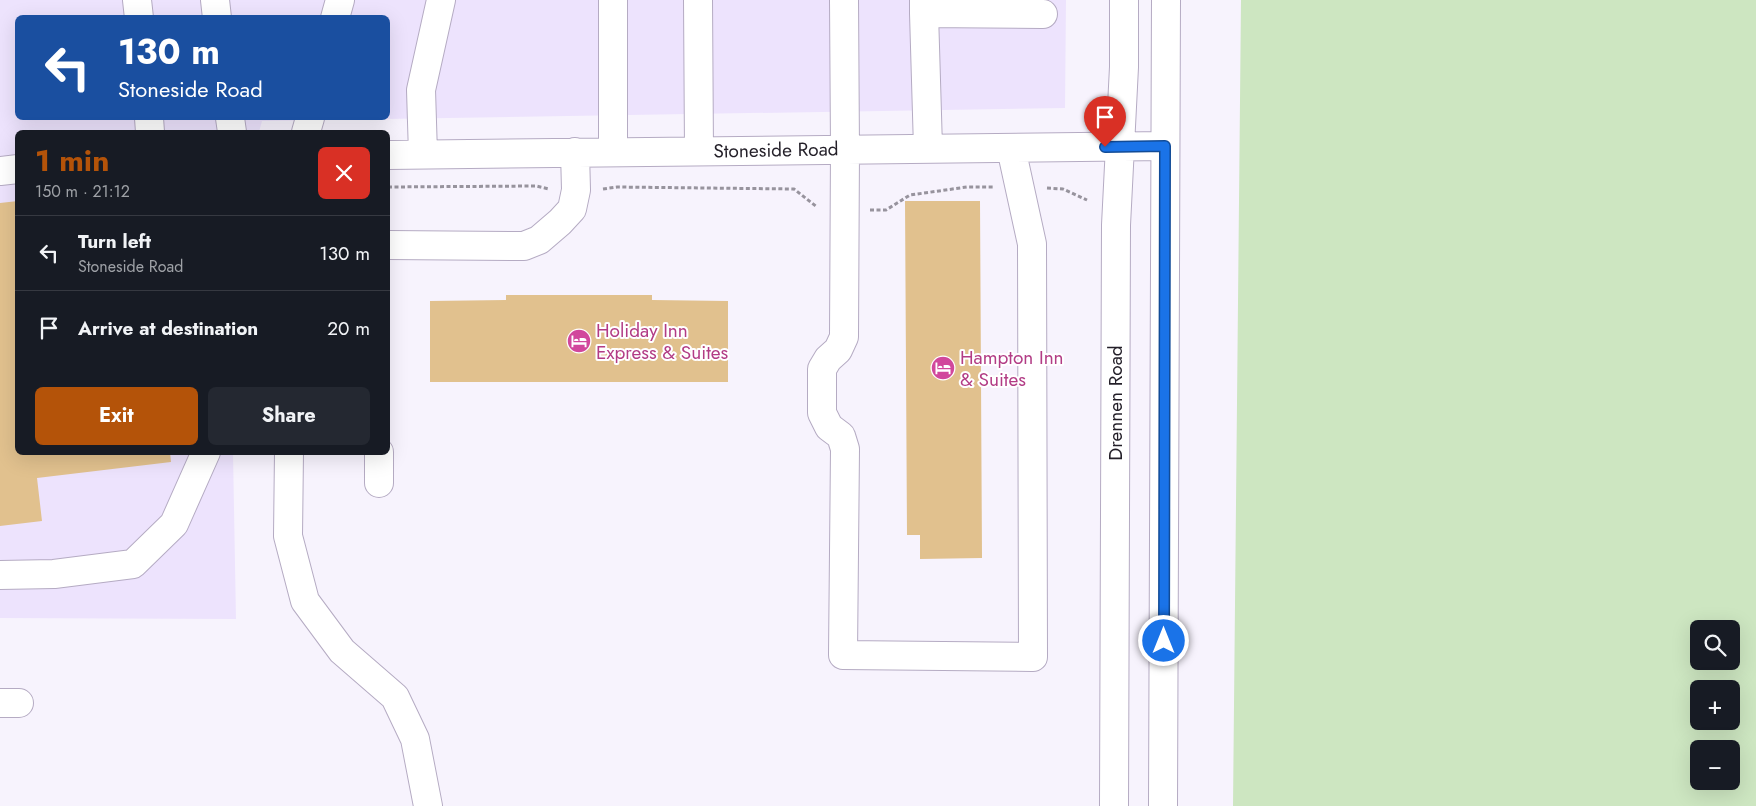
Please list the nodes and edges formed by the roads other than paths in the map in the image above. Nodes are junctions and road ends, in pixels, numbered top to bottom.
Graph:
1 (137, 0) edge
2 (215, 0) edge
3 (340, 0) edge
4 (441, 0) edge
5 (613, 0) edge
6 (698, 0) edge
7 (844, 0) edge
8 (1124, 0) edge
9 (1166, 0) edge
10 (924, 6) edge
11 (1043, 14) dead end
12 (139, 15) edge
13 (217, 15) edge
14 (336, 15) edge
15 (1165, 146) junction
16 (1120, 147) junction
17 (928, 148) junction
18 (1012, 148) junction
19 (845, 149) junction
20 (699, 151) junction
21 (575, 152) junction
22 (613, 152) junction
23 (423, 154) junction
24 (390, 155) edge
25 (15, 170) edge
26 (0, 171) edge
27 (390, 245) edge
28 (205, 455) edge
29 (289, 455) edge
30 (379, 455) edge
31 (379, 483) dead end
32 (0, 575) edge
33 (428, 806) edge
34 (1114, 806) edge
35 (1163, 806) edge

1 - 12 street
2 - 13 street
3 - 14 street
4 - 23 street
5 - 22 street
6 - 20 street
7 - 19 street
8 - 16 street, Drennen Road
9 - 15 street
10 - 11 street
10 - 17 street
15 - 16 street, Stoneside Road
15 - 35 street
16 - 18 street, Stoneside Road
16 - 34 street, Drennen Road
17 - 18 street, Stoneside Road
17 - 19 street, Stoneside Road
18 - 19 street
19 - 20 street, Stoneside Road
20 - 22 street, Stoneside Road
21 - 22 street, Stoneside Road
21 - 23 street, Stoneside Road
21 - 27 street
23 - 24 street, Stoneside Road
25 - 26 street
28 - 32 street
29 - 33 street
30 - 31 street

